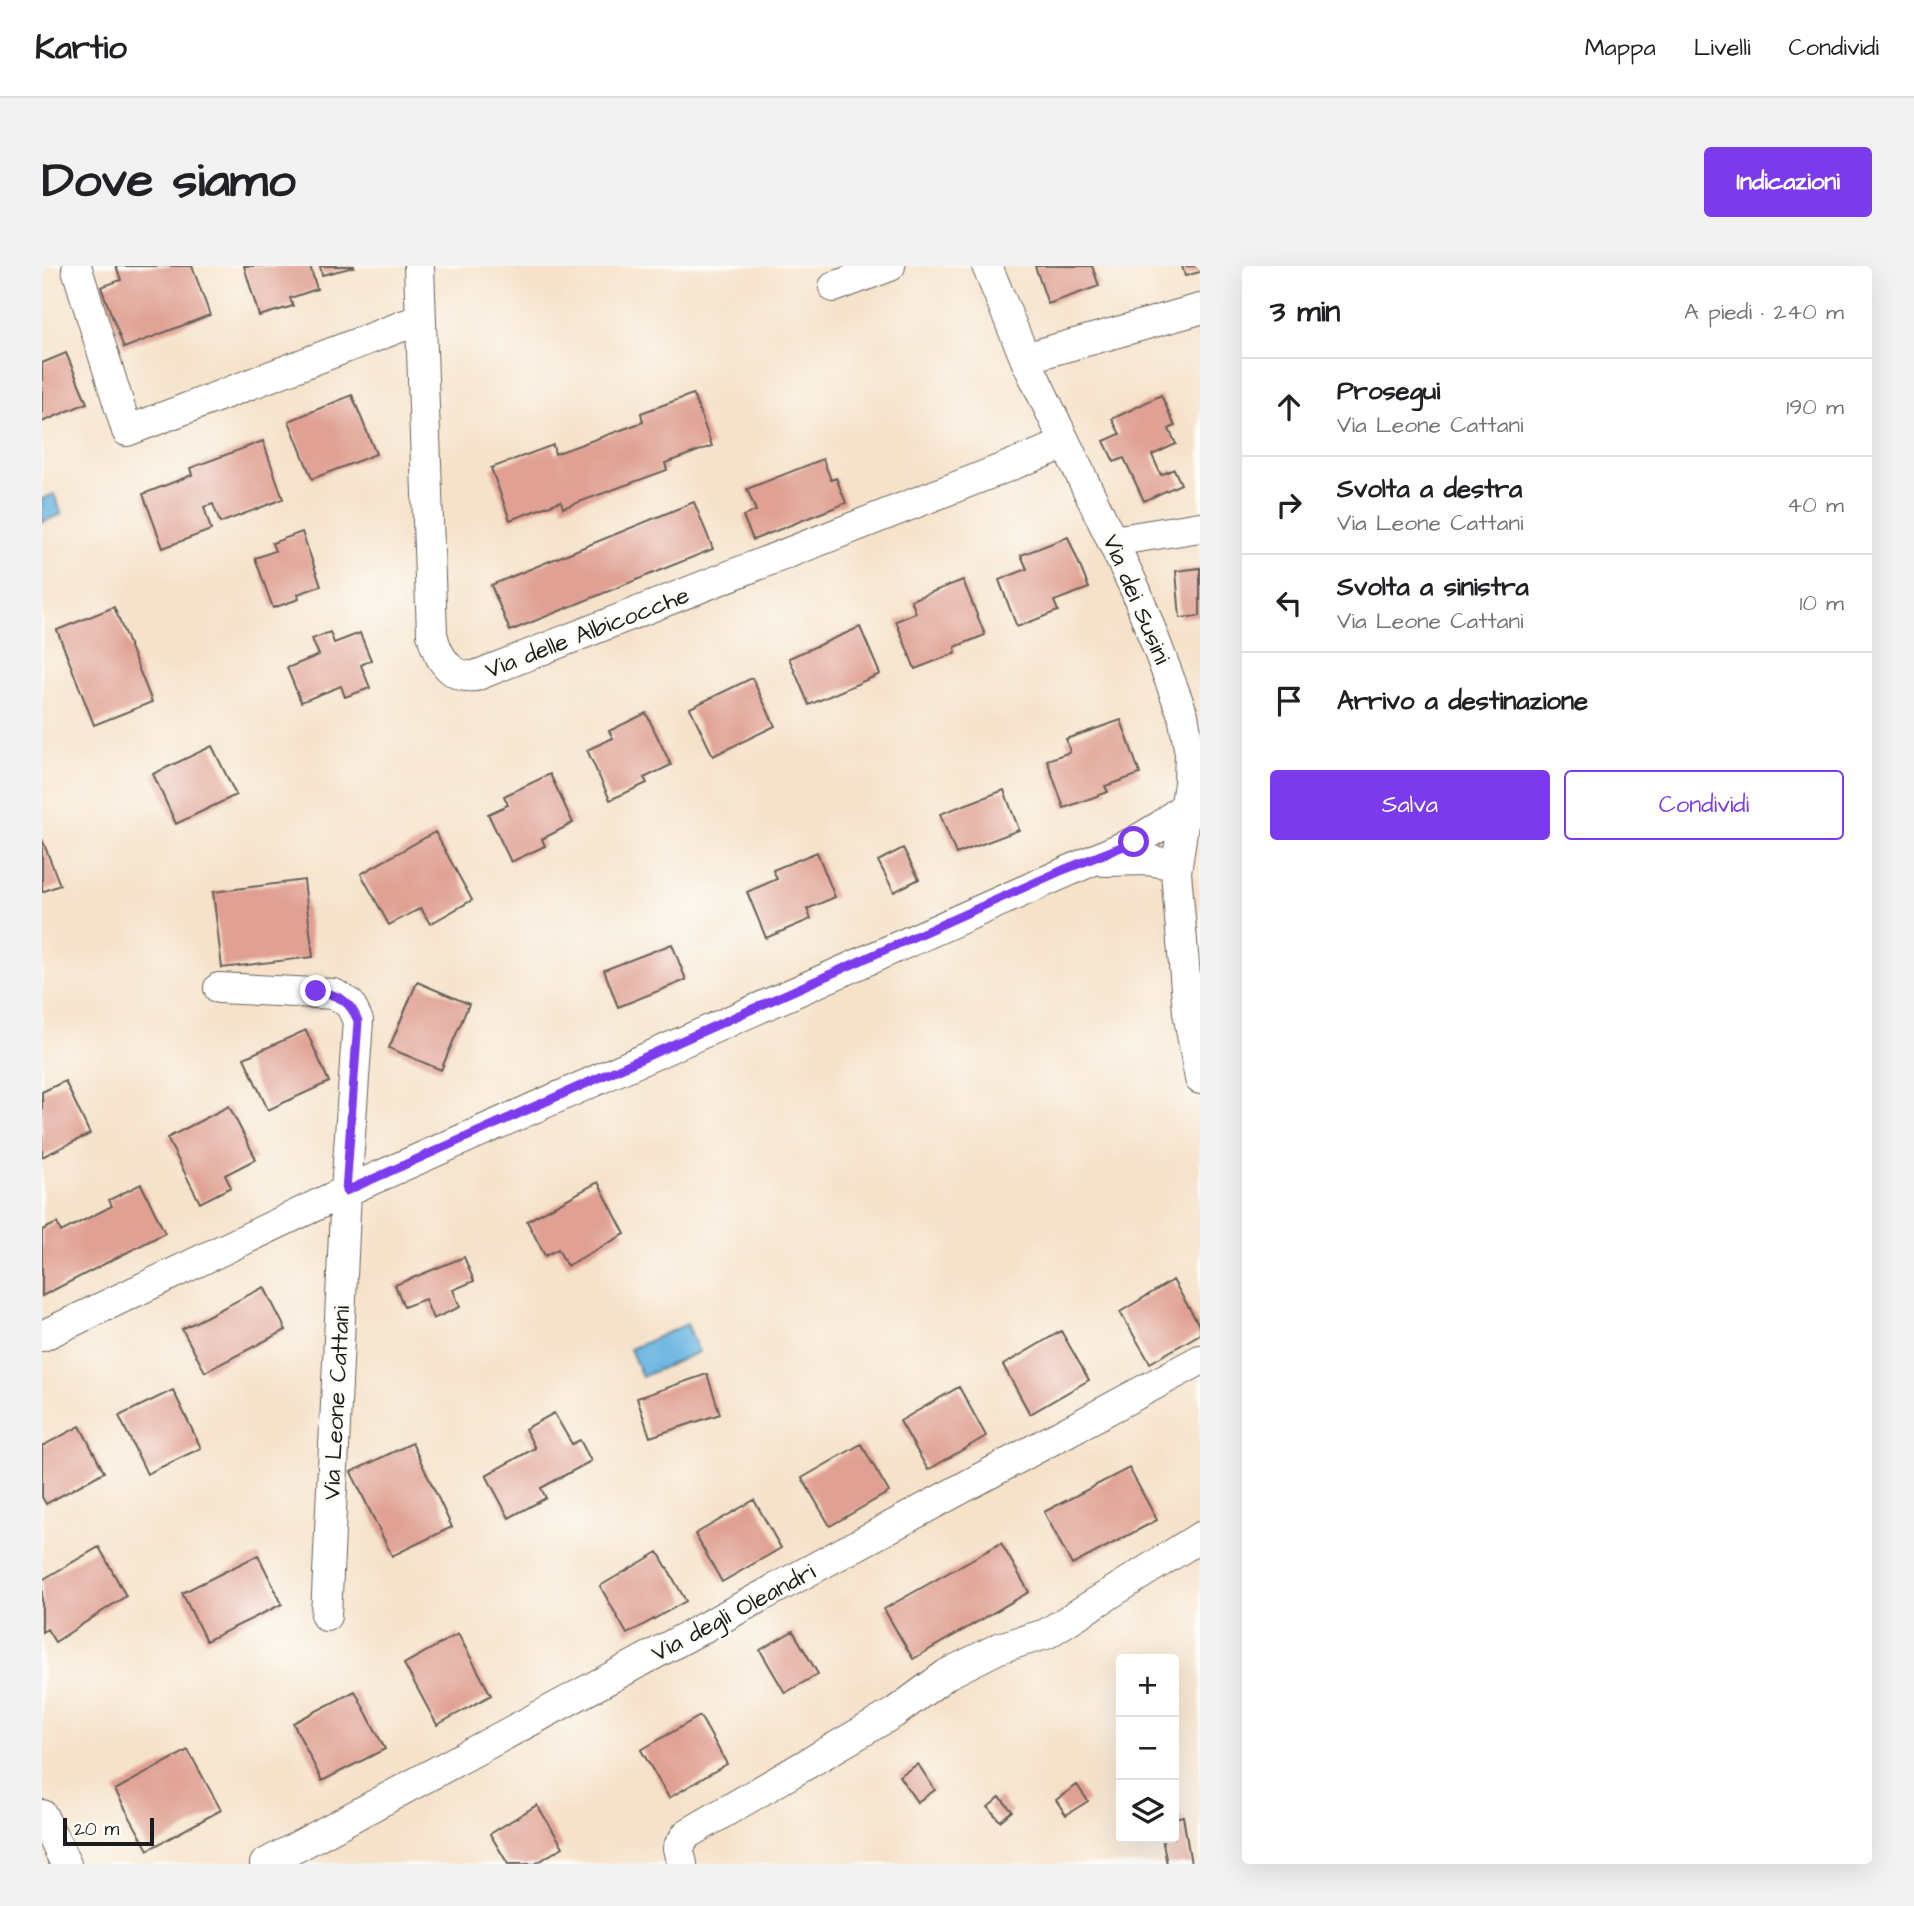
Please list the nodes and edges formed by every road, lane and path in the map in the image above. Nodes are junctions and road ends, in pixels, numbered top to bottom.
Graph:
1 (419, 266) edge
2 (890, 266) edge
3 (987, 266) edge
4 (76, 269) dead end
5 (834, 287) dead end
6 (1200, 309) edge
7 (421, 319) junction
8 (1025, 359) junction
9 (1065, 444) junction
10 (1200, 527) edge
11 (1113, 541) junction
12 (1188, 804) junction
13 (1177, 864) junction
14 (1063, 870) junction
15 (219, 988) dead end
16 (1200, 1079) edge
17 (346, 1191) junction
18 (42, 1336) edge
19 (1200, 1360) edge
20 (1200, 1538) edge
21 (326, 1616) dead end
22 (42, 1815) edge
23 (66, 1864) edge
24 (265, 1864) edge
25 (682, 1864) edge

1 - 7 street, Via delle Albicocche
2 - 5 street
3 - 8 street, Via dei Susini
4 - 7 street
6 - 8 street
7 - 9 street, Via delle Albicocche
8 - 9 street, Via dei Susini
9 - 11 street, Via dei Susini
10 - 11 street
11 - 12 street, Via dei Susini
12 - 13 street, Via dei Susini
12 - 14 street
13 - 14 street
13 - 16 street, Via dei Susini
14 - 17 street
15 - 17 street, Via Leone Cattani
17 - 18 street
17 - 21 street, Via Leone Cattani
19 - 24 street, Via degli Oleandri
20 - 25 street
22 - 23 street

